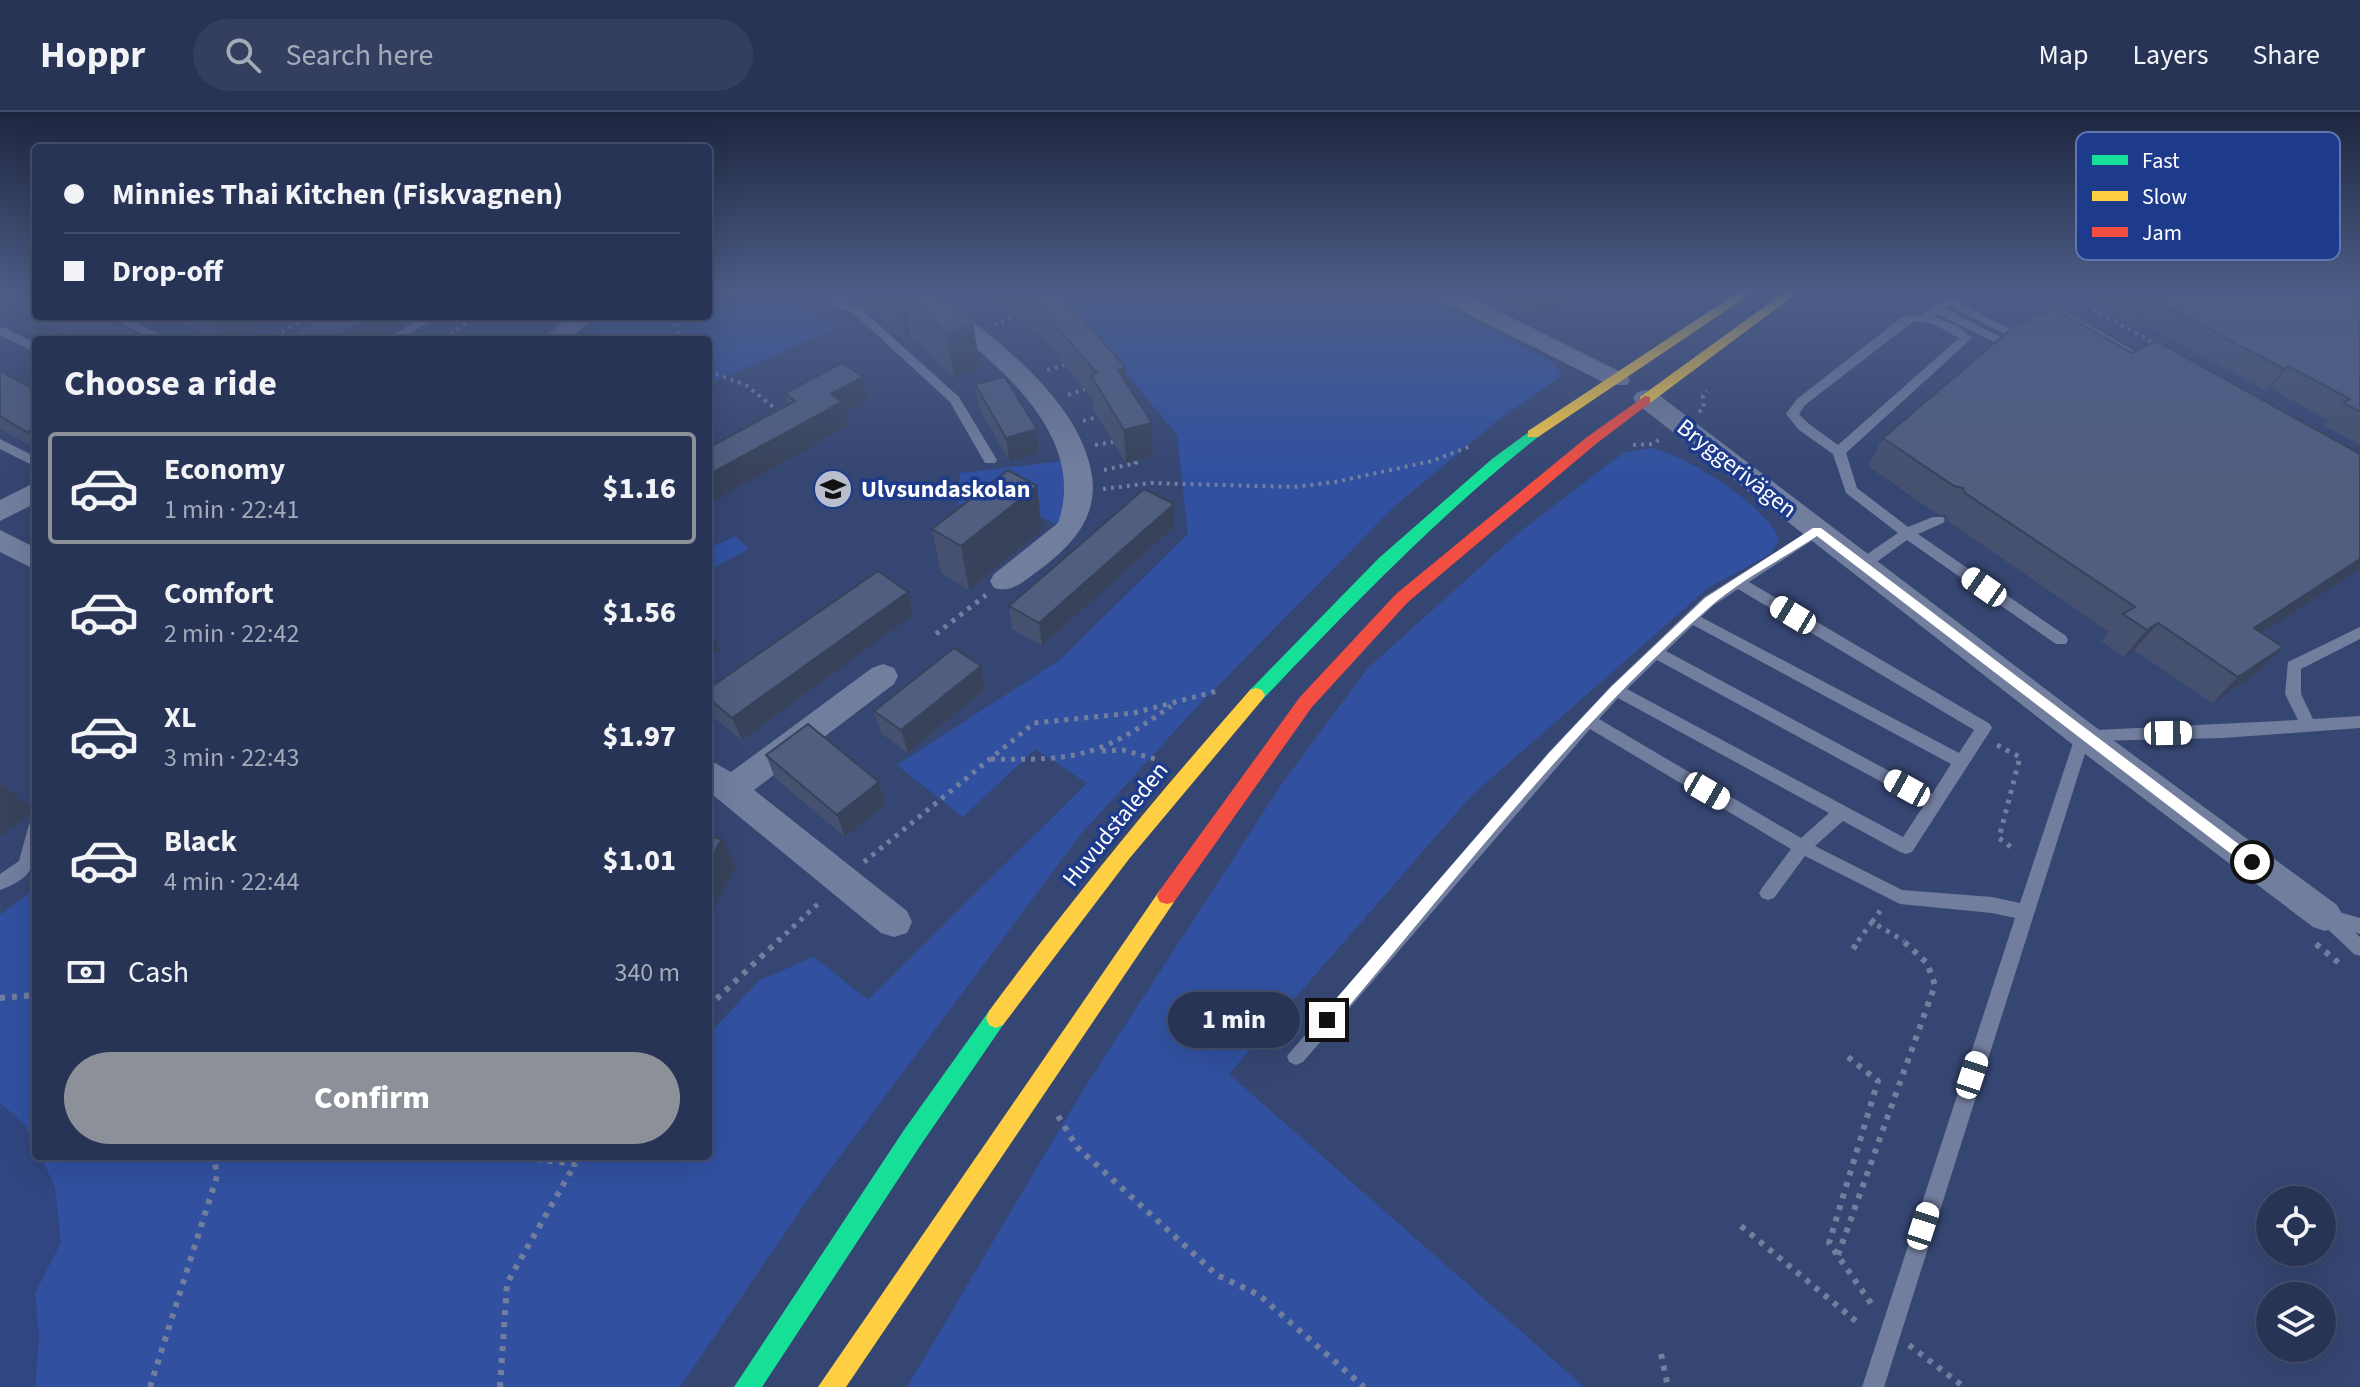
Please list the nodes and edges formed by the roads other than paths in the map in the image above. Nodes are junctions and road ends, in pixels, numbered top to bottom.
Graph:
1 (903, 352) edge
2 (997, 352) edge
3 (1563, 352) edge
4 (1658, 352) edge
5 (1709, 352) edge
6 (1864, 352) edge
7 (1950, 352) edge
8 (1618, 380) junction
9 (1646, 398) junction
10 (0, 443) edge
11 (1839, 452) junction
12 (990, 460) dead end
13 (32, 461) edge
14 (32, 493) edge
15 (4, 505) edge
16 (1938, 520) dead end
17 (1817, 531) junction
18 (1907, 533) junction
19 (0, 540) edge
20 (32, 558) edge
21 (1862, 565) junction
22 (1004, 581) road end
23 (1738, 582) junction
24 (1691, 618) junction
25 (2360, 632) edge
26 (2061, 640) dead end
27 (1656, 652) junction
28 (883, 676) dead end
29 (1616, 690) junction
30 (1588, 720) junction
31 (2360, 722) edge
32 (2308, 725) junction
33 (2083, 735) junction
34 (1961, 762) junction
35 (720, 781) edge
36 (1935, 803) junction
37 (1841, 812) junction
38 (32, 843) edge
39 (1802, 847) junction
40 (0, 883) edge
41 (1768, 893) dead end
42 (2025, 912) junction
43 (2325, 916) junction
44 (894, 922) dead end
45 (2360, 926) edge
46 (2360, 948) edge
47 (1296, 1056) dead end
48 (1879, 1382) edge
49 (747, 1387) edge
50 (831, 1387) edge

1 - 12 lane
2 - 22 street
3 - 8 street
4 - 8 main road, Huvudstaleden
5 - 9 main road
6 - 11 lane
7 - 11 lane
8 - 9 main road
8 - 49 main road, Huvudstaleden
9 - 17 street, Bryggerivägen
9 - 50 main road
10 - 13 lane
11 - 18 lane
14 - 15 street
16 - 18 lane
17 - 21 street, Bryggerivägen
17 - 23 lane
18 - 21 lane
18 - 26 lane
19 - 20 street
21 - 33 street, Bryggerivägen
23 - 24 lane
23 - 34 lane
24 - 27 lane
24 - 34 lane
25 - 32 lane
27 - 29 lane
27 - 36 lane
28 - 35 street
29 - 30 lane
29 - 37 lane
30 - 39 lane
30 - 47 lane
31 - 32 lane
32 - 33 lane
33 - 42 lane
33 - 43 street, Bryggerivägen
34 - 36 lane
35 - 44 street
36 - 37 lane
37 - 39 lane
38 - 40 lane
39 - 41 lane
39 - 42 lane
42 - 48 lane
43 - 45 lane
43 - 46 lane

